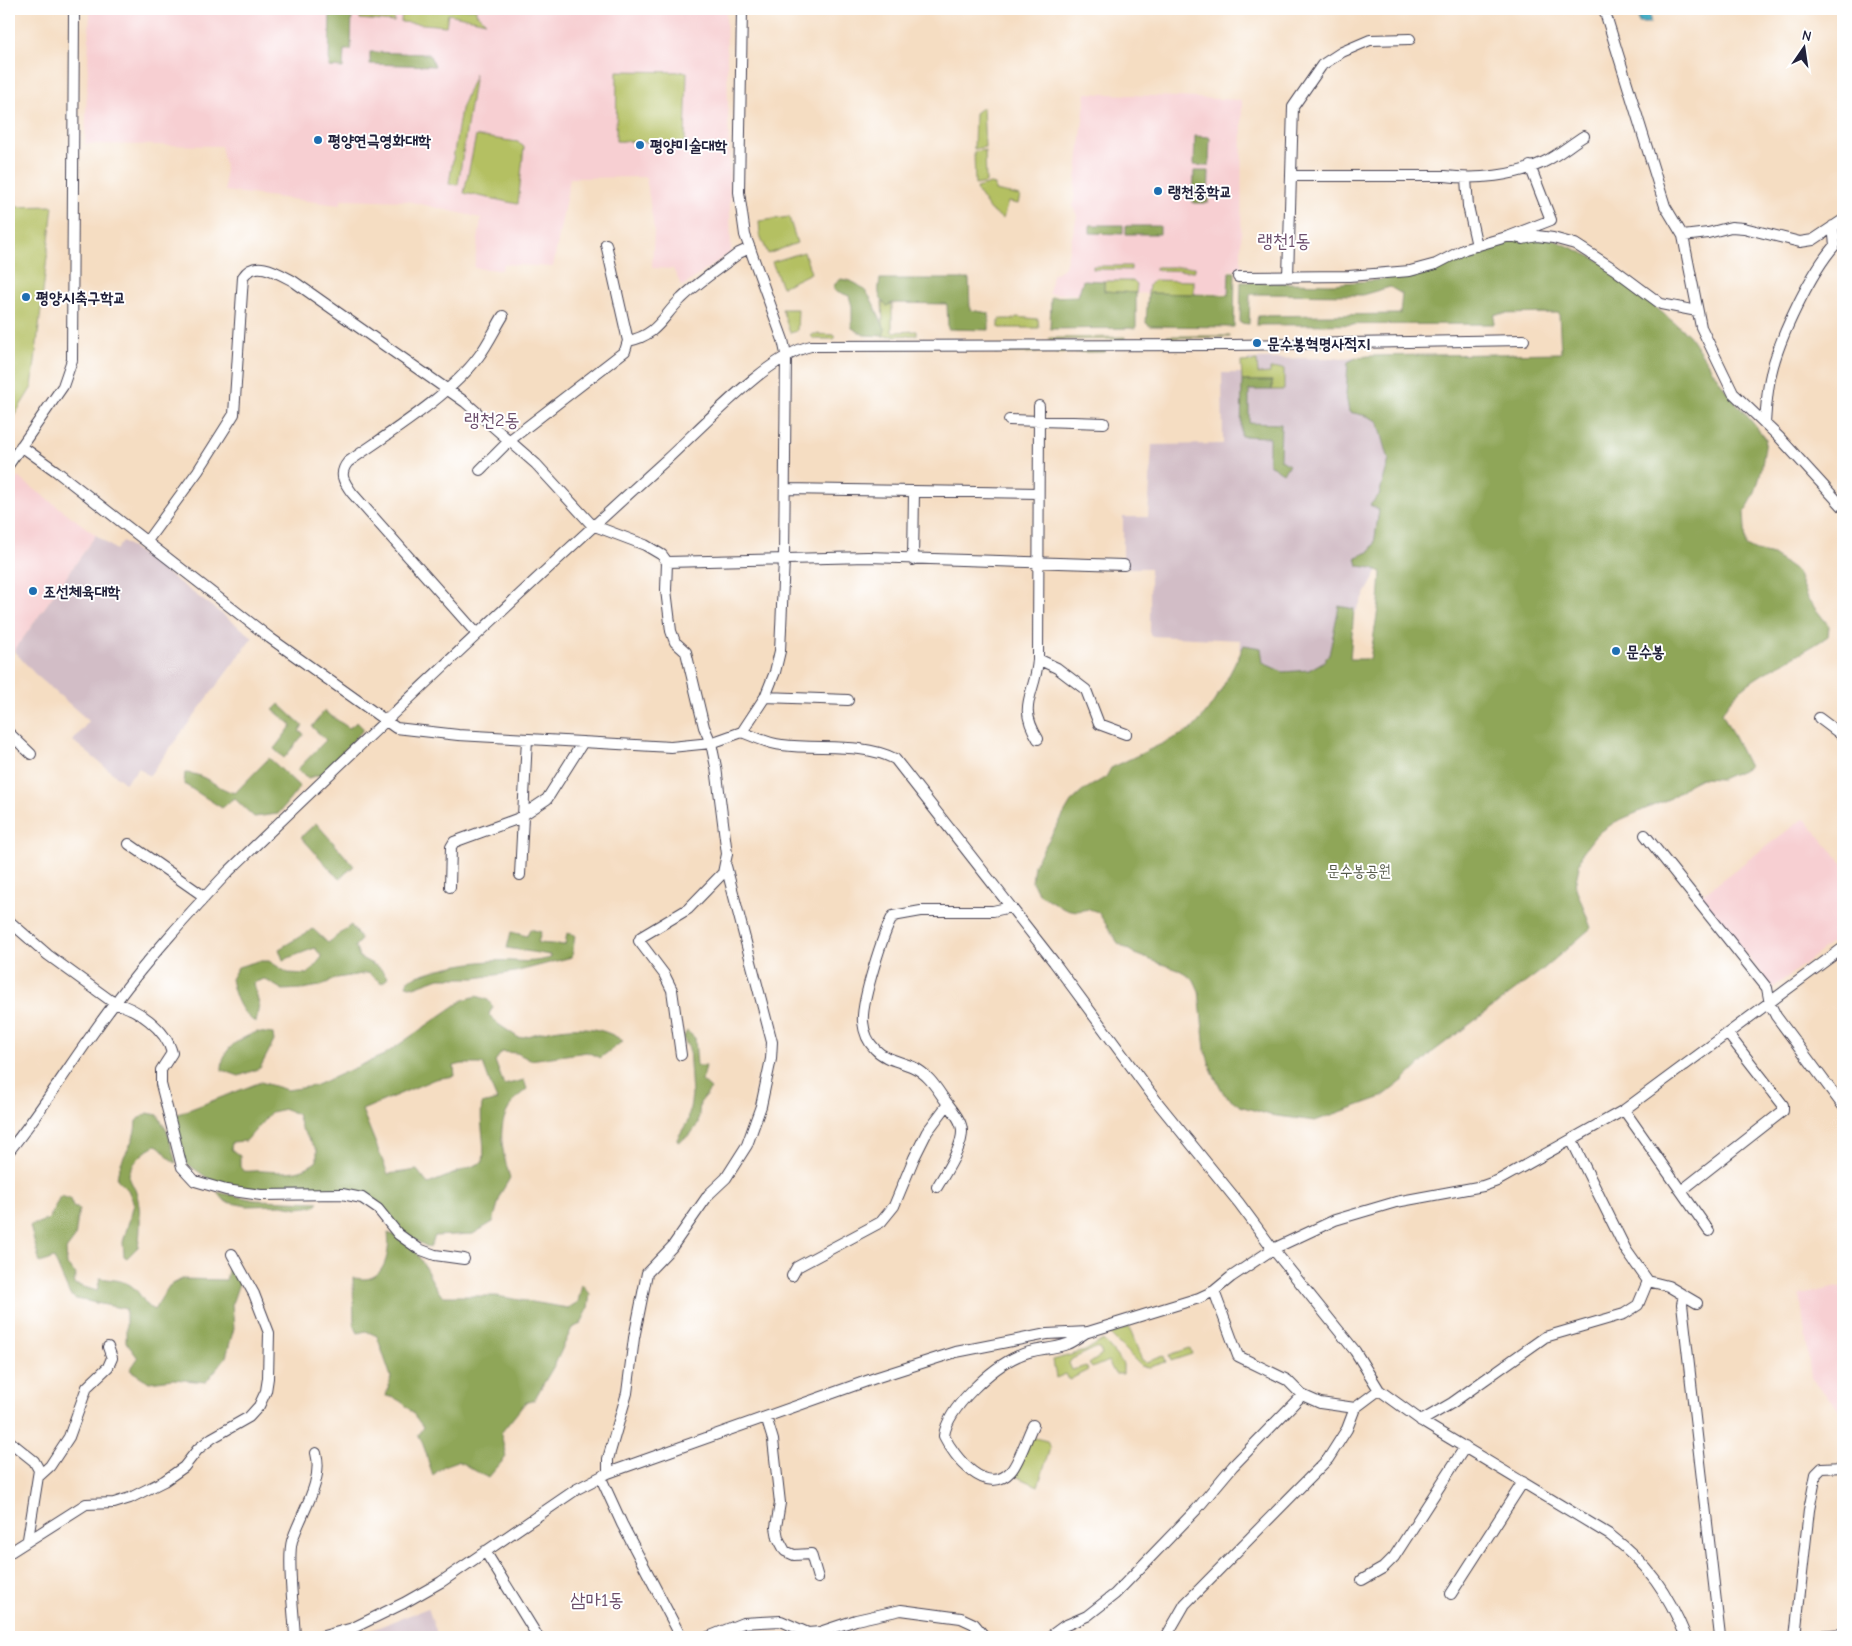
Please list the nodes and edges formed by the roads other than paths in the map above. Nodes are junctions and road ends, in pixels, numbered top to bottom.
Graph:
1 (74, 9) edge
2 (742, 9) edge
3 (1604, 9) edge
4 (1410, 39) dead end
5 (1584, 136) dead end
6 (1530, 166) junction
7 (1292, 176) junction
8 (1466, 179) junction
9 (1843, 220) edge
10 (1833, 226) junction
11 (1510, 236) junction
12 (1683, 236) junction
13 (606, 244) dead end
14 (1477, 246) junction
15 (750, 248) junction
16 (1238, 277) dead end
17 (1288, 277) junction
18 (1697, 311) junction
19 (503, 316) dead end
20 (1524, 340) dead end
21 (628, 341) junction
22 (786, 354) junction
23 (446, 390) junction
24 (1039, 406) dead end
25 (1009, 420) dead end
26 (1039, 422) junction
27 (1104, 422) dead end
28 (1765, 424) junction
29 (510, 440) junction
30 (22, 446) junction
31 (9, 464) edge
32 (480, 470) dead end
33 (785, 489) junction
34 (914, 491) junction
35 (1038, 493) junction
36 (1843, 507) edge
37 (592, 526) junction
38 (147, 542) junction
39 (784, 559) junction
40 (913, 560) junction
41 (667, 562) junction
42 (1038, 562) junction
43 (1124, 565) dead end
44 (477, 634) junction
45 (1038, 659) junction
46 (765, 697) junction
47 (848, 700) dead end
48 (1819, 718) dead end
49 (384, 721) junction
50 (742, 732) junction
51 (9, 733) edge
52 (1126, 734) dead end
53 (1843, 736) edge
54 (526, 739) junction
55 (1038, 739) dead end
56 (583, 742) junction
57 (711, 743) junction
58 (31, 754) dead end
59 (522, 815) junction
60 (1645, 835) dead end
61 (129, 844) dead end
62 (726, 866) junction
63 (520, 875) dead end
64 (450, 887) dead end
65 (205, 897) junction
66 (1010, 907) junction
67 (9, 922) edge
68 (1843, 948) edge
69 (114, 1003) junction
70 (1770, 1004) junction
71 (1728, 1034) junction
72 (681, 1054) dead end
73 (948, 1104) junction
74 (1843, 1106) edge
75 (1624, 1110) junction
76 (1572, 1141) junction
77 (9, 1151) edge
78 (937, 1188) dead end
79 (1681, 1191) junction
80 (1709, 1231) dead end
81 (1273, 1249) junction
82 (232, 1254) dead end
83 (464, 1258) dead end
84 (792, 1276) dead end
85 (1648, 1281) junction
86 (1214, 1291) junction
87 (1684, 1295) junction
88 (1697, 1303) dead end
89 (1088, 1332) junction
90 (108, 1347) dead end
91 (1380, 1390) junction
92 (1302, 1395) junction
93 (1355, 1408) junction
94 (766, 1417) junction
95 (1421, 1421) junction
96 (1033, 1425) dead end
97 (9, 1441) edge
98 (1465, 1447) junction
99 (316, 1452) dead end
100 (1843, 1467) edge
101 (39, 1476) junction
102 (605, 1476) junction
103 (1523, 1482) junction
104 (28, 1539) junction
105 (485, 1551) junction
106 (9, 1553) edge
107 (818, 1578) dead end
108 (1362, 1580) dead end
109 (1451, 1594) dead end
110 (805, 1634) edge
111 (1843, 1634) edge
112 (295, 1637) edge
113 (320, 1637) edge
114 (538, 1637) edge
115 (681, 1637) edge
116 (708, 1637) edge
117 (985, 1637) edge
118 (1048, 1637) edge
119 (1166, 1637) edge
120 (1686, 1637) edge
121 (1720, 1637) edge
122 (1795, 1637) edge
123 (1806, 1637) edge

1 - 30 street
2 - 15 street
3 - 12 street
4 - 7 street
5 - 6 street
6 - 8 street
6 - 11 street
7 - 8 street
7 - 17 street
8 - 14 street
9 - 10 street
10 - 12 street
10 - 28 street
11 - 14 street
11 - 18 street
12 - 18 street
13 - 21 street
14 - 17 street
15 - 21 street
15 - 22 street
16 - 17 street
18 - 28 street
19 - 23 street
20 - 22 street
21 - 29 street
22 - 33 street
22 - 37 street
23 - 29 street
23 - 38 street
23 - 44 street
24 - 26 street
25 - 26 street
26 - 27 street
26 - 35 street
28 - 36 street
29 - 32 street
29 - 37 street
30 - 31 street
30 - 38 street
33 - 34 street
33 - 39 street
34 - 35 street
34 - 40 street
35 - 42 street
37 - 41 street
37 - 44 street
38 - 49 street
39 - 40 street
39 - 41 street
39 - 46 street
40 - 42 street
41 - 57 street
42 - 43 street
42 - 45 street
44 - 49 street
45 - 52 street
45 - 55 street
46 - 47 street
46 - 50 street
48 - 53 street
49 - 54 street
49 - 65 street
50 - 57 street
50 - 66 street
51 - 58 street
54 - 56 street
54 - 59 street
56 - 57 street
56 - 59 street
57 - 62 street
59 - 63 street
59 - 64 street
60 - 70 street
61 - 65 street
62 - 72 street
62 - 102 street
65 - 69 street
66 - 73 street
66 - 81 street
67 - 69 street
68 - 70 street
69 - 77 street
69 - 83 street
70 - 71 street
70 - 74 street
71 - 75 street
71 - 79 street
73 - 78 street
73 - 84 street
75 - 76 street
75 - 79 street
76 - 81 street
76 - 85 street
79 - 80 street
81 - 86 street
81 - 91 street
82 - 104 street
85 - 87 street
85 - 95 street
86 - 89 street
86 - 92 street
87 - 88 street
87 - 121 street
89 - 94 street
89 - 96 street
90 - 101 street
91 - 93 street
91 - 95 street
92 - 93 street
92 - 118 street
93 - 119 street
94 - 102 street
94 - 107 street
95 - 98 street
97 - 101 street
98 - 103 street
98 - 108 street
99 - 112 street
100 - 122 street
101 - 104 street
102 - 105 street
102 - 115 street
103 - 109 street
103 - 120 street
104 - 106 street
105 - 113 street
105 - 114 street
110 - 116 street
110 - 117 street
111 - 123 street

